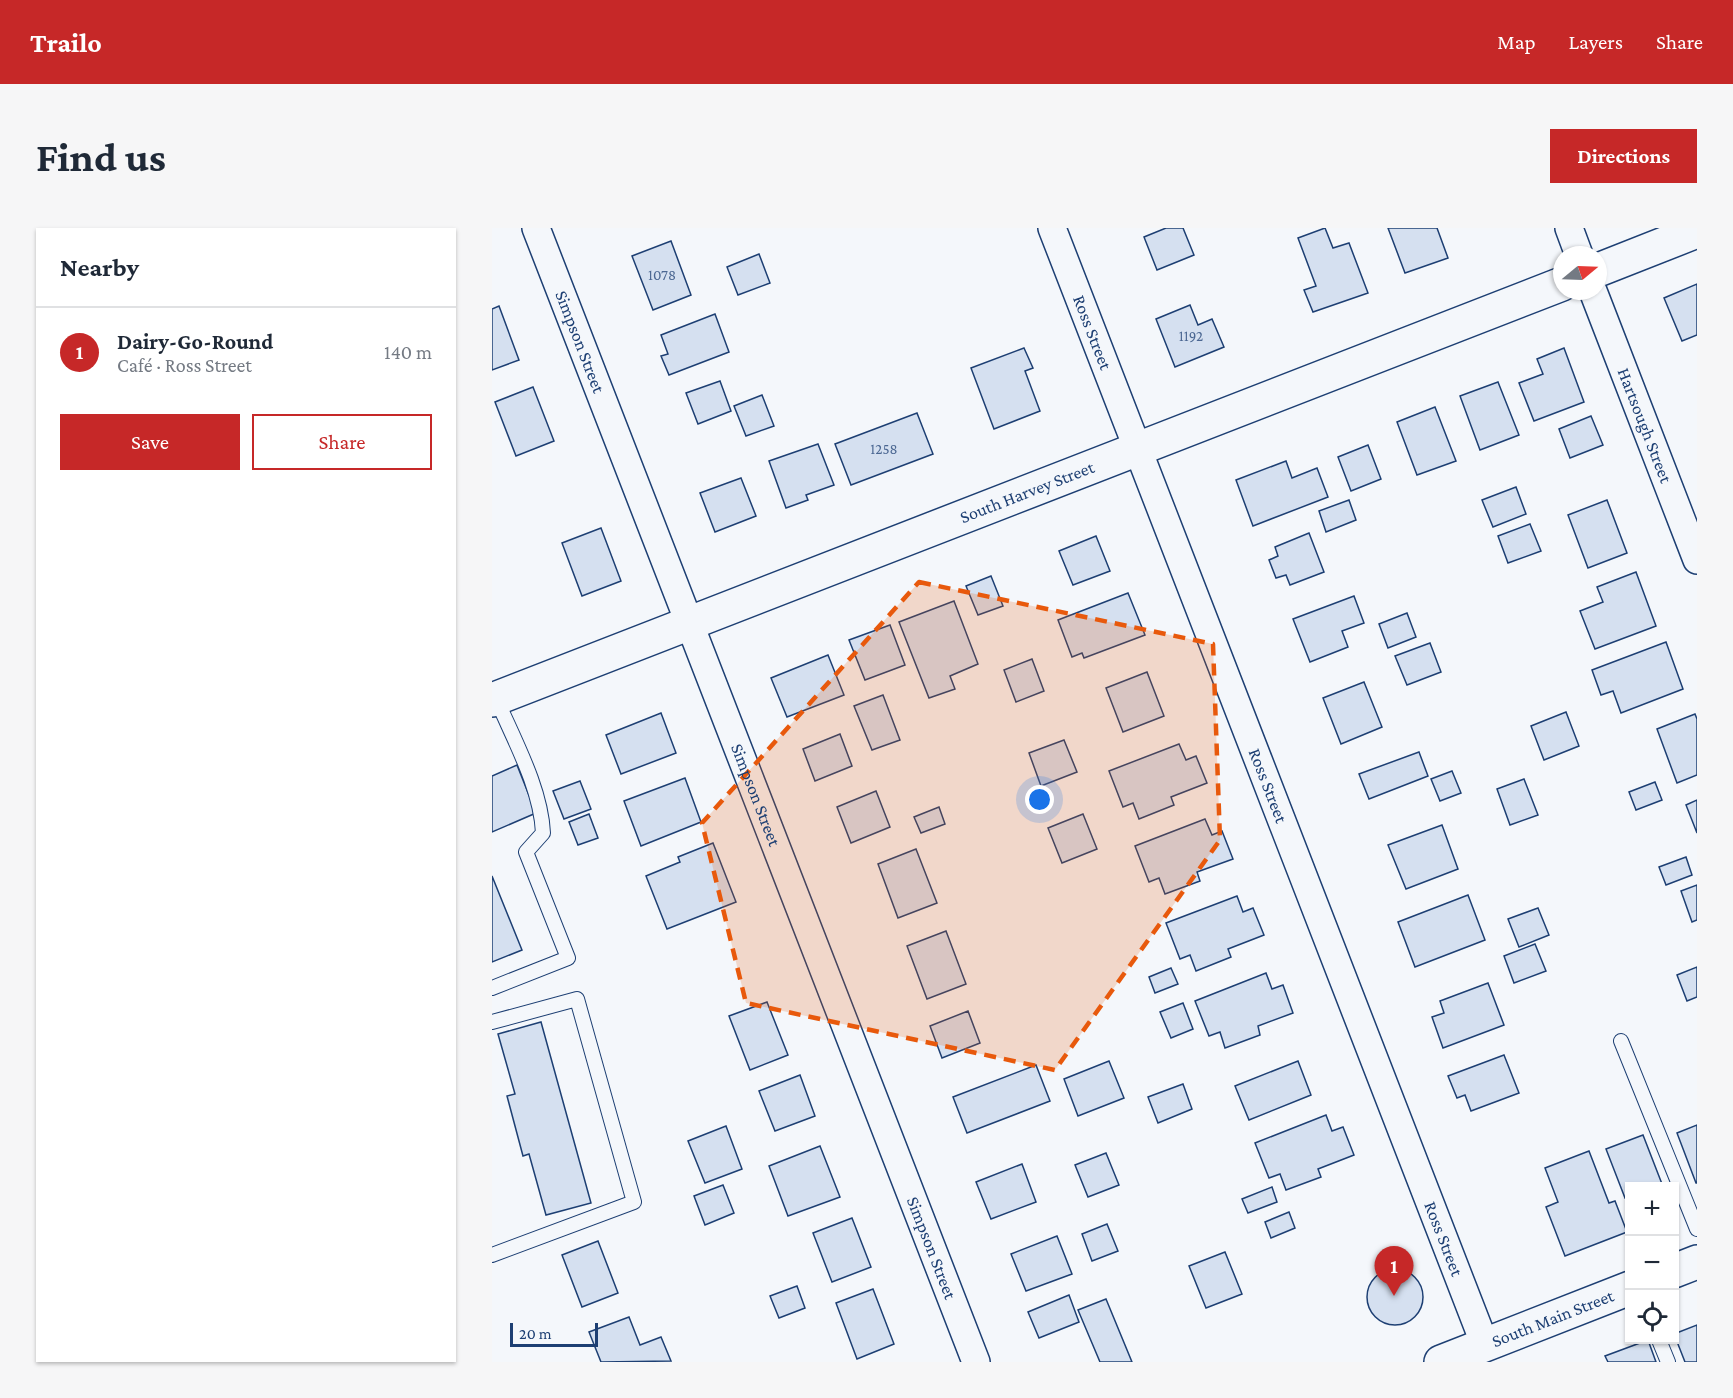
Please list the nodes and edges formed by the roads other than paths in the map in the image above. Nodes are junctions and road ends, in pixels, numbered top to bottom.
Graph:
1 (536, 228) edge
2 (1052, 228) edge
3 (1569, 228) edge
4 (1697, 231) edge
5 (1576, 246) edge
6 (1607, 266) edge
7 (1553, 287) edge
8 (1596, 300) edge
9 (1137, 449) junction
10 (1697, 560) edge
11 (690, 624) junction
12 (494, 699) edge
13 (492, 988) edge
14 (492, 1022) edge
15 (1621, 1041) dead end
16 (1697, 1229) edge
17 (492, 1255) edge
18 (1625, 1290) edge
19 (1661, 1344) edge
20 (1468, 1355) edge
21 (976, 1362) edge
22 (1668, 1362) edge

1 - 11 street, Simpson Street
2 - 9 street, Ross Street
3 - 5 street
4 - 6 street
7 - 9 street, South Harvey Street
8 - 10 street, Hartsough Street
9 - 11 street, South Harvey Street
9 - 20 street, Ross Street
11 - 12 street, South Harvey Street
11 - 21 street, Simpson Street
12 - 13 lane
14 - 17 lane
15 - 16 lane
18 - 20 street, South Main Street
19 - 22 lane

